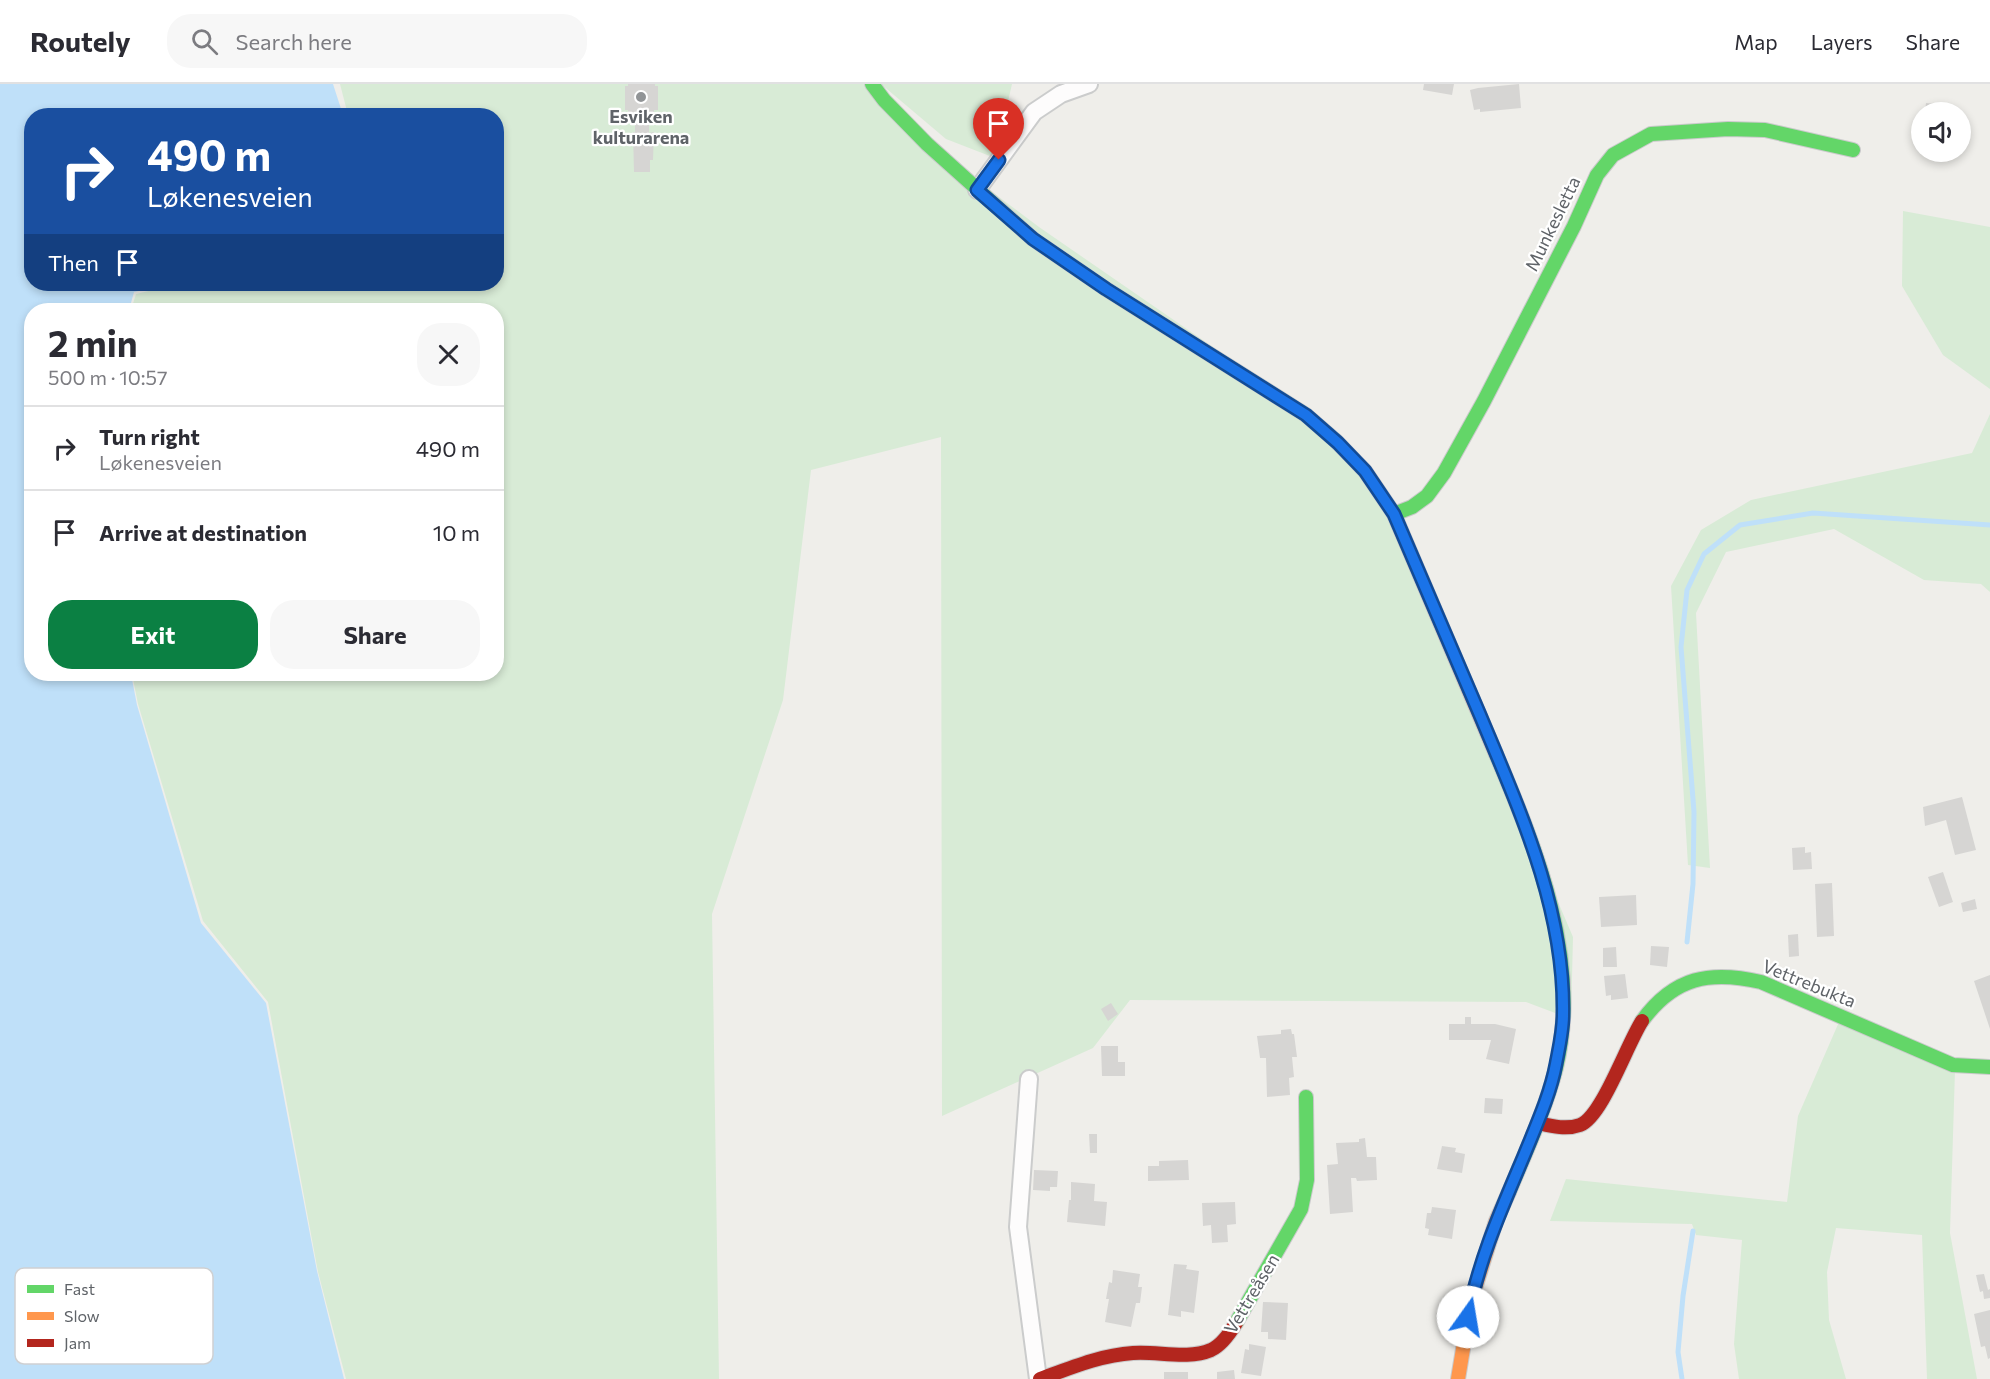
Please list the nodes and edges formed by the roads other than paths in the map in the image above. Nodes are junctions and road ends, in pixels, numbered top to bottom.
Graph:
1 (872, 84) edge
2 (1089, 84) edge
3 (1853, 150) dead end
4 (977, 190) junction
5 (1394, 514) junction
6 (1990, 1067) edge
7 (1029, 1079) dead end
8 (1306, 1097) dead end
9 (1538, 1123) junction
10 (1039, 1379) edge
11 (1458, 1379) edge

1 - 4 street
2 - 4 street
3 - 5 street, Munkesletta
4 - 5 street
5 - 9 street
6 - 9 street, Vettrebukta
7 - 10 street, Vettreåsen
8 - 10 street, Vettreåsen
9 - 11 street

